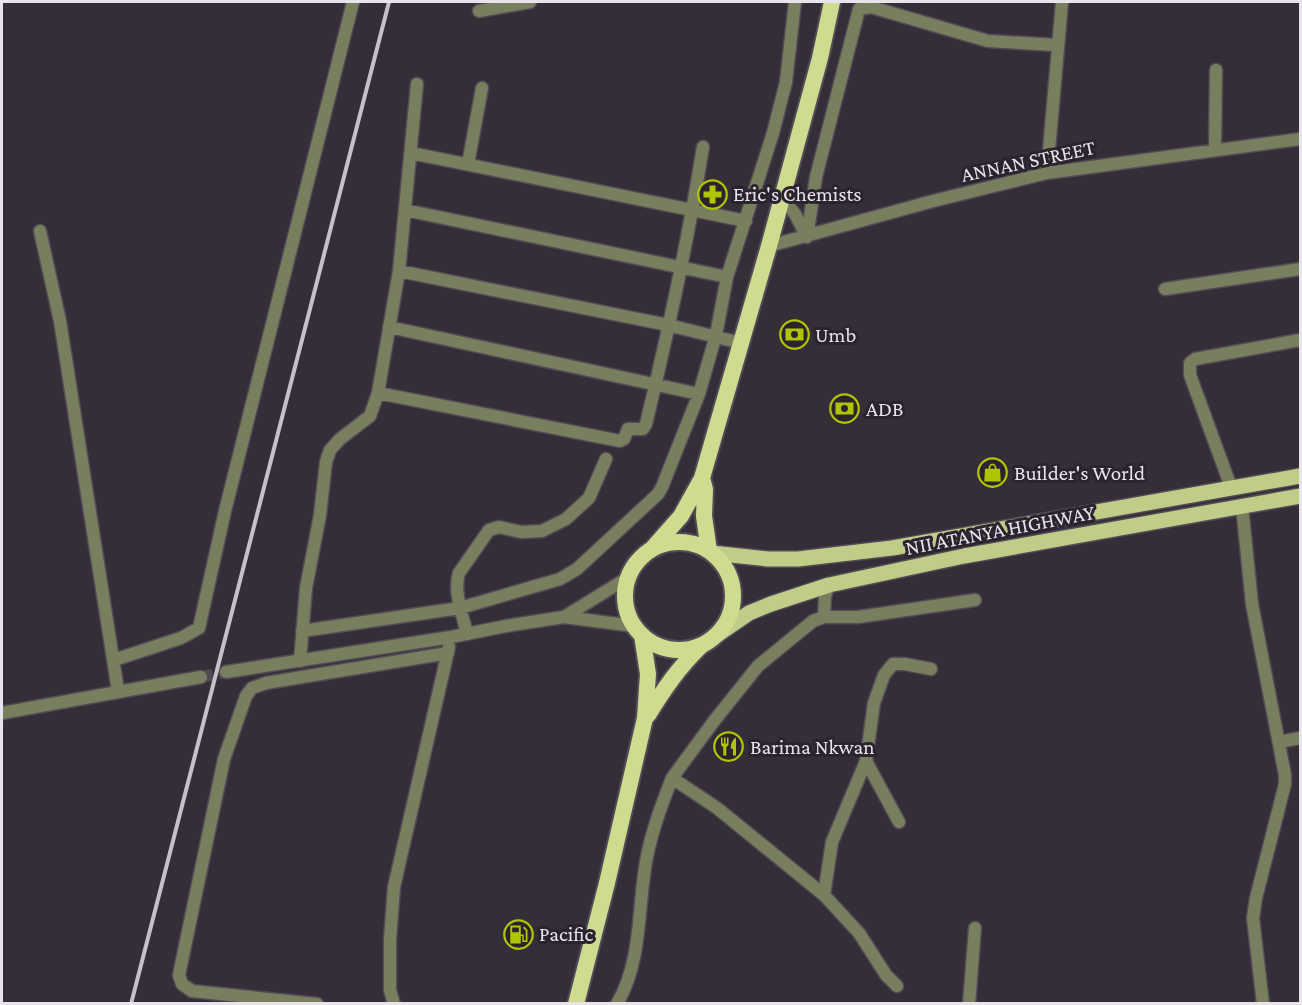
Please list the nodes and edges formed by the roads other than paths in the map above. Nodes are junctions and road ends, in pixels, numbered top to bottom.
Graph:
1 (353, 2) edge
2 (530, 2) edge
3 (795, 2) edge
4 (832, 2) edge
5 (1062, 2) edge
6 (479, 11) dead end
7 (1057, 45) junction
8 (1216, 70) dead end
9 (417, 84) dead end
10 (482, 88) dead end
11 (1300, 139) edge
12 (703, 147) dead end
13 (1215, 150) junction
14 (411, 153) junction
15 (468, 164) junction
16 (1047, 173) junction
17 (782, 198) junction
18 (405, 210) junction
19 (693, 210) junction
20 (746, 221) junction
21 (40, 231) dead end
22 (807, 237) junction
23 (769, 246) junction
24 (681, 268) junction
25 (1300, 269) edge
26 (399, 272) junction
27 (727, 278) junction
28 (1165, 289) dead end
29 (668, 325) junction
30 (389, 327) junction
31 (716, 335) junction
32 (1300, 340) edge
33 (741, 343) junction
34 (656, 384) junction
35 (378, 393) junction
36 (699, 394) junction
37 (606, 459) dead end
38 (1300, 476) edge
39 (702, 478) junction
40 (1231, 487) junction
41 (1300, 496) edge
42 (1242, 506) junction
43 (651, 550) junction
44 (711, 552) junction
45 (629, 577) junction
46 (829, 585) junction
47 (975, 600) dead end
48 (460, 608) junction
49 (564, 617) junction
50 (824, 617) junction
51 (302, 631) junction
52 (638, 631) junction
53 (467, 634) junction
54 (717, 635) junction
55 (451, 637) junction
56 (701, 646) junction
57 (448, 653) junction
58 (114, 660) junction
59 (300, 661) junction
60 (931, 669) dead end
61 (226, 672) tunnel mouth
62 (201, 677) tunnel mouth
63 (118, 691) junction
64 (2, 713) edge
65 (645, 718) junction
66 (1300, 738) edge
67 (1279, 741) junction
68 (866, 761) junction
69 (672, 778) junction
70 (899, 822) dead end
71 (824, 895) junction
72 (975, 928) dead end
73 (897, 986) dead end
74 (317, 1004) edge
75 (394, 1004) edge
76 (576, 1004) edge
77 (617, 1004) edge
78 (969, 1004) edge
79 (1263, 1004) edge

1 - 58 street
2 - 6 street
3 - 20 street
4 - 17 highway
5 - 7 street
7 - 16 street
7 - 22 street
8 - 13 street
9 - 14 street
10 - 15 street
11 - 13 street, ANNAN STREET
12 - 19 street
13 - 16 street, ANNAN STREET
14 - 15 street
14 - 18 street
15 - 19 street
16 - 22 street, ANNAN STREET
17 - 22 street
17 - 23 highway
18 - 24 street
18 - 26 street
19 - 20 street
19 - 24 street
20 - 27 street
21 - 58 street
22 - 23 street, ANNAN STREET
23 - 33 highway
24 - 27 street
24 - 29 street
25 - 28 street
26 - 29 street
26 - 30 street
27 - 31 street
29 - 31 street
29 - 34 street
30 - 34 street
30 - 35 street
31 - 33 street
31 - 36 street
32 - 40 street
33 - 39 highway
34 - 35 street
34 - 36 street
35 - 51 street
36 - 48 street
37 - 48 street
38 - 40 main road
39 - 43 highway
39 - 44 highway
40 - 44 main road
41 - 42 main road, NII ATANYA HIGHWAY
42 - 46 main road, NII ATANYA HIGHWAY
42 - 67 street
43 - 44 highway
43 - 45 highway
44 - 54 highway
45 - 49 street
45 - 52 highway
46 - 50 street
46 - 54 main road, NII ATANYA HIGHWAY
47 - 50 street
48 - 51 street
48 - 53 street
49 - 52 street
49 - 53 street
50 - 69 street
51 - 59 street
52 - 56 highway
52 - 65 highway
53 - 55 street
54 - 56 highway
55 - 57 street
55 - 59 street
56 - 65 highway
57 - 74 street
57 - 75 street
58 - 63 street
59 - 61 street
60 - 68 street
62 - 63 street
63 - 64 street
65 - 76 highway
66 - 67 street
67 - 79 street
68 - 70 street
68 - 71 street
69 - 71 street
69 - 77 street
71 - 73 street
72 - 78 street

